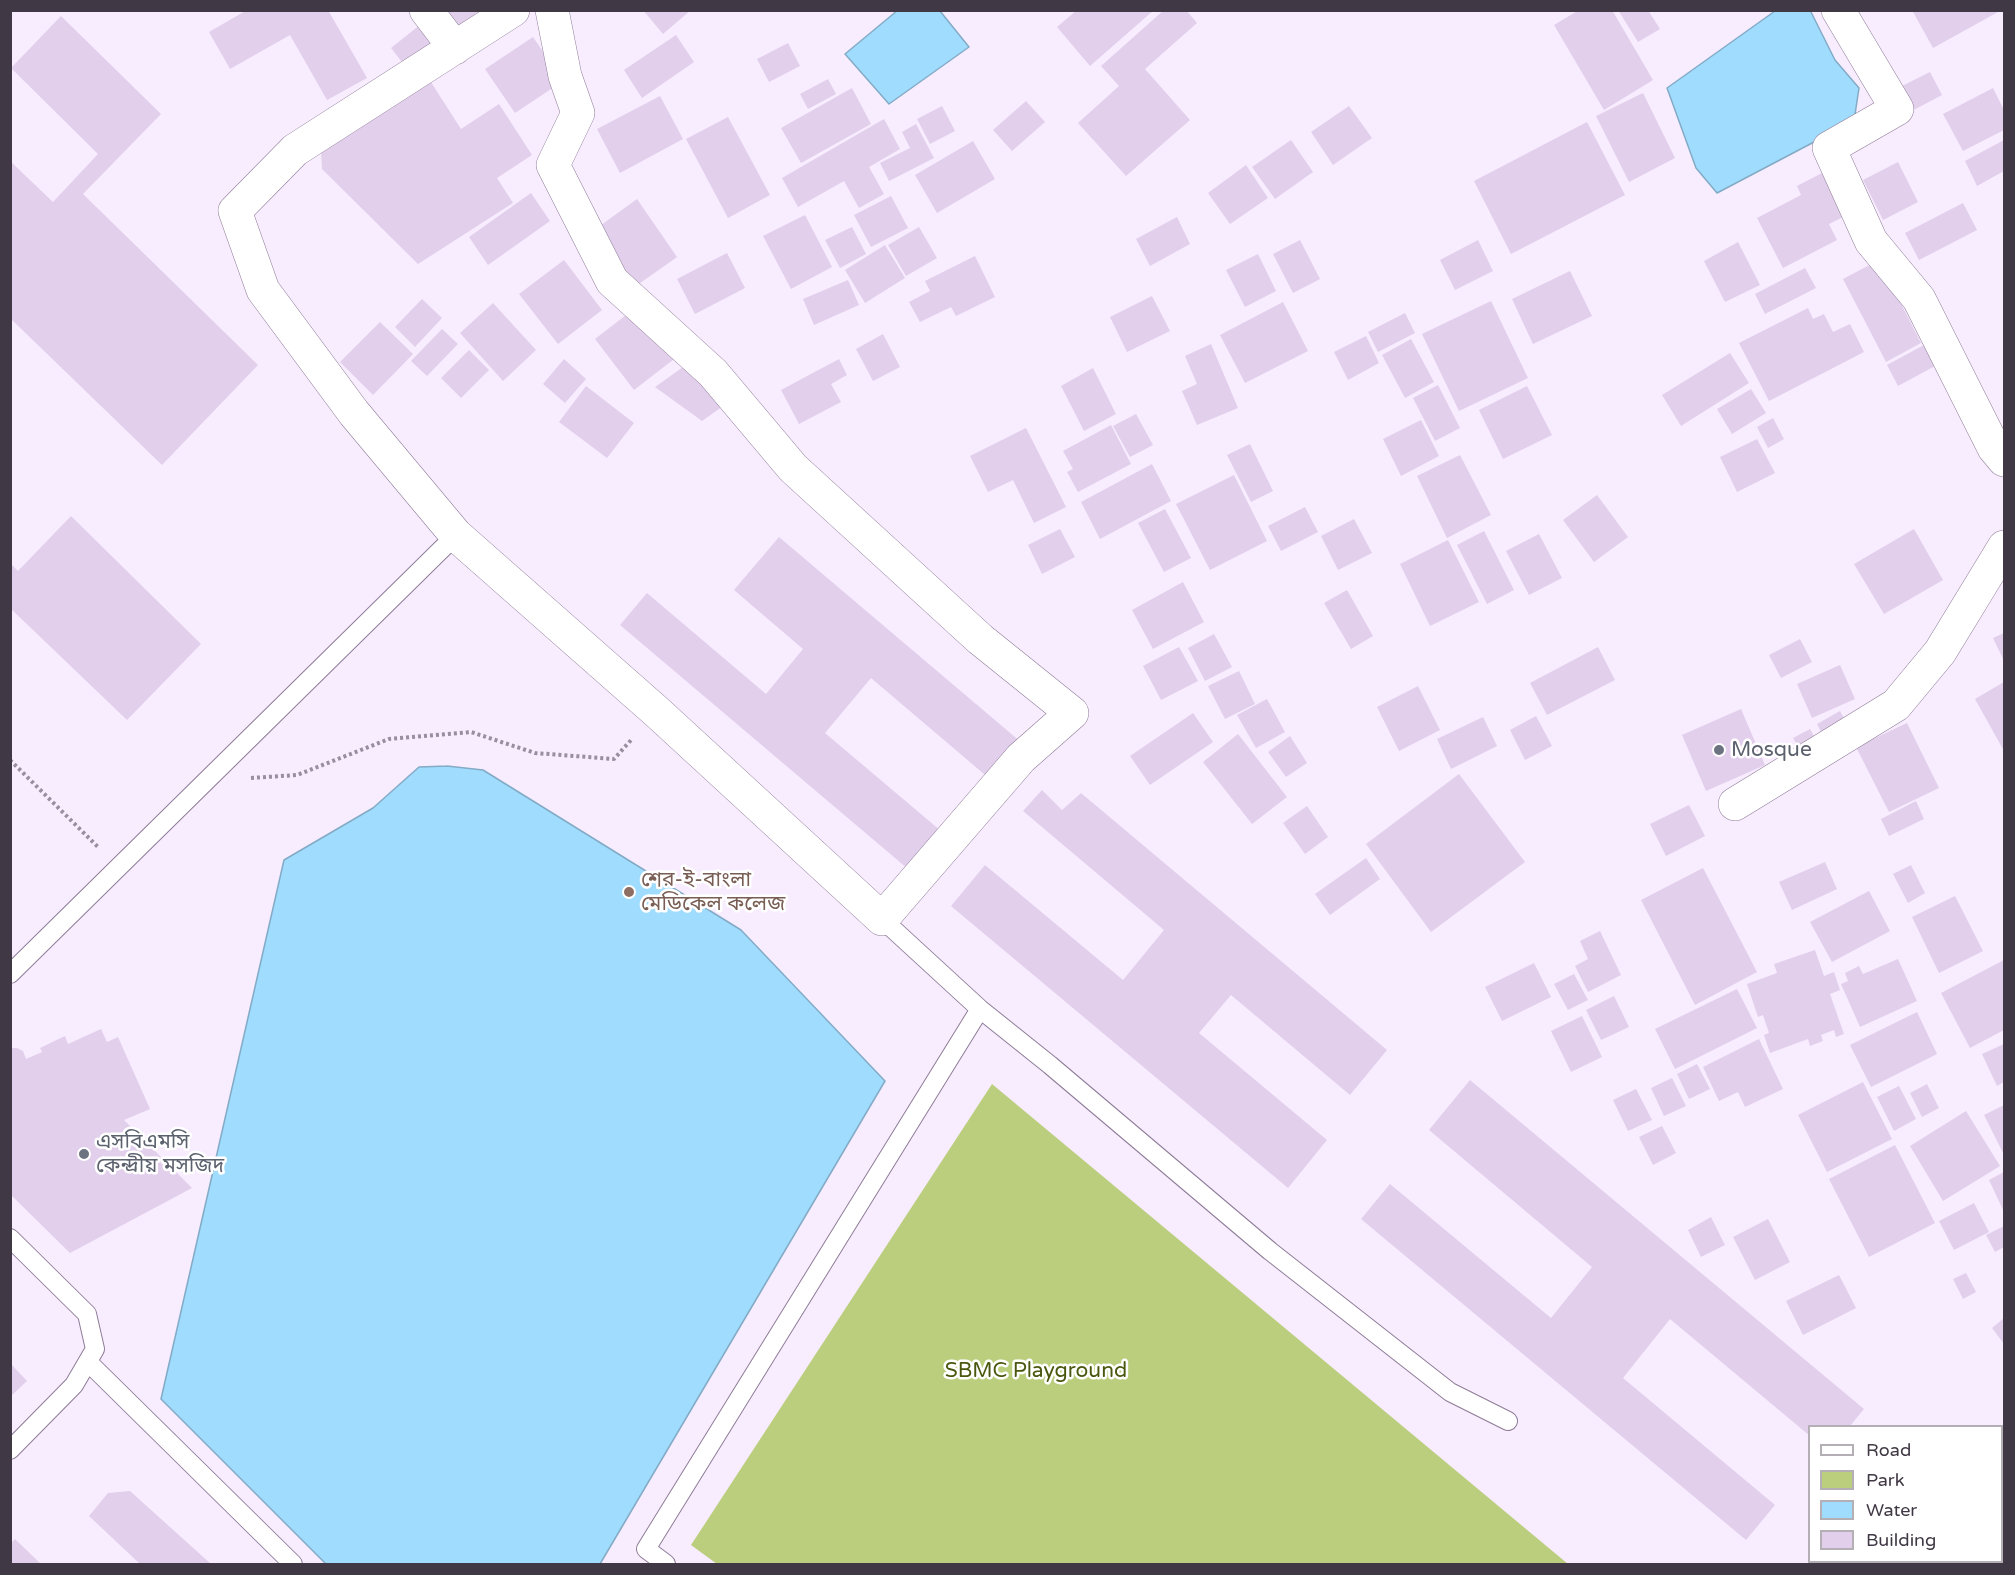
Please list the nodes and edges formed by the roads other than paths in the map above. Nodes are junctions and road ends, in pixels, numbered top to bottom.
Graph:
1 (426, 10) edge
2 (513, 10) edge
3 (552, 10) edge
4 (1838, 10) edge
5 (454, 48) junction
6 (2004, 460) edge
7 (456, 535) junction
8 (2004, 547) edge
9 (1735, 804) dead end
10 (882, 920) junction
11 (10, 974) edge
12 (980, 1009) junction
13 (10, 1238) edge
14 (88, 1362) junction
15 (1508, 1421) dead end
16 (10, 1450) edge
17 (646, 1549) junction
18 (293, 1564) edge
19 (636, 1564) edge
20 (666, 1564) edge

1 - 5 street
2 - 5 street
3 - 10 street
4 - 6 street
5 - 7 street
7 - 10 street
7 - 11 lane
8 - 9 street
10 - 12 lane
12 - 15 lane
12 - 17 lane
13 - 14 lane
14 - 16 lane
14 - 18 lane
17 - 19 lane
17 - 20 lane

